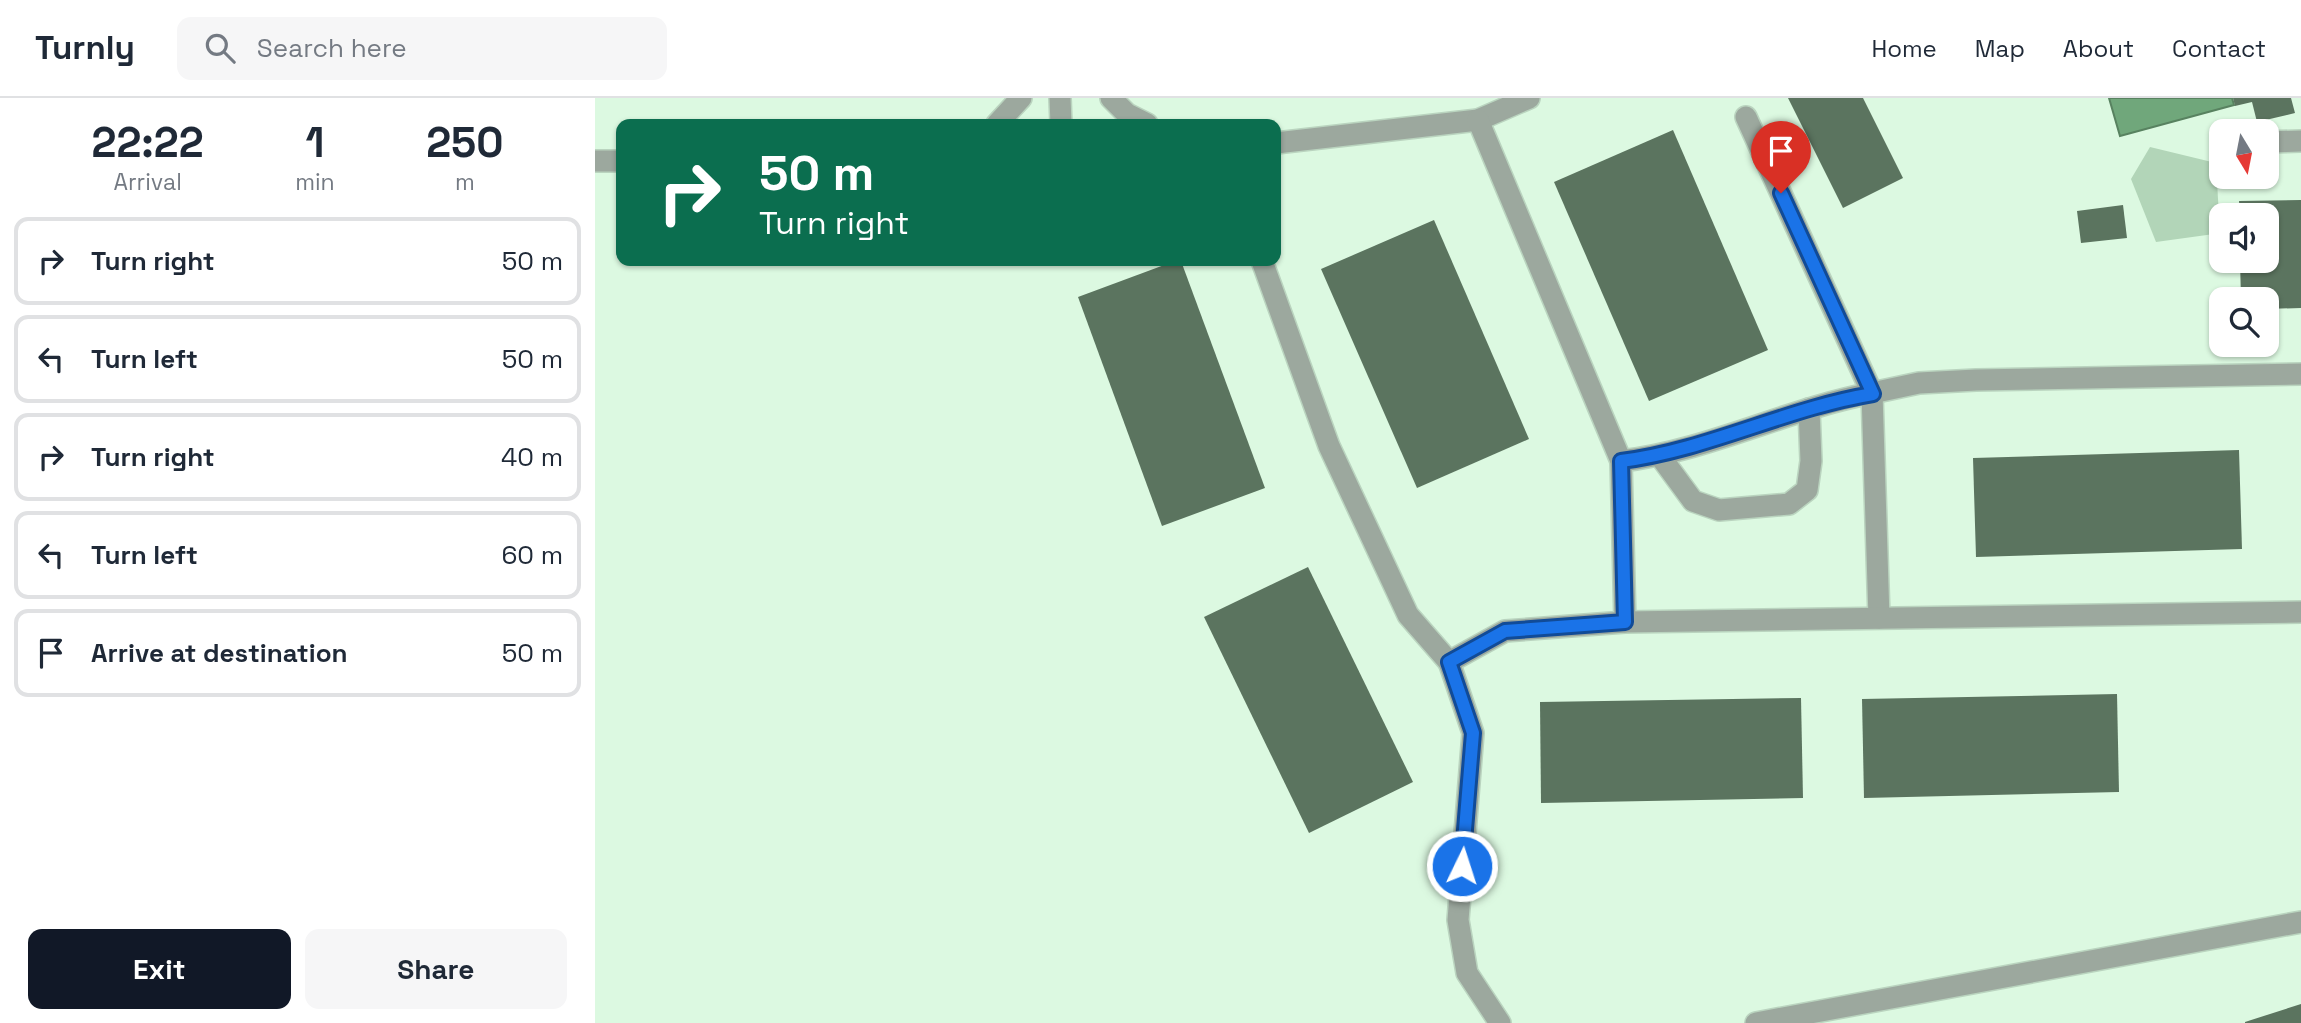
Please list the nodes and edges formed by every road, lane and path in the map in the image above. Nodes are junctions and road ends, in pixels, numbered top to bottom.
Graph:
1 (1021, 98) edge
2 (1060, 98) edge
3 (1111, 98) edge
4 (1529, 98) edge
5 (1746, 117) dead end
6 (1002, 119) edge
7 (1061, 119) edge
8 (1137, 119) edge
9 (1478, 120) junction
10 (2301, 141) edge
11 (1281, 142) edge
12 (2279, 142) edge
13 (616, 160) edge
14 (595, 161) edge
15 (1264, 266) edge
16 (2301, 374) edge
17 (1873, 394) junction
18 (1809, 409) junction
19 (1660, 456) junction
20 (1621, 461) junction
21 (2301, 612) edge
22 (1879, 618) junction
23 (1625, 622) junction
24 (1449, 662) junction
25 (2301, 922) edge
26 (1500, 1023) edge
27 (1756, 1023) edge

1 - 6 street
2 - 7 street
3 - 8 street
4 - 9 street
5 - 17 street
9 - 11 street
9 - 20 street
10 - 12 street
13 - 14 street
15 - 24 street
16 - 17 street
17 - 18 street
17 - 22 street
18 - 19 street
18 - 19 street
19 - 20 street
20 - 23 street
21 - 22 street
22 - 23 street
23 - 24 street
24 - 26 street
25 - 27 street

